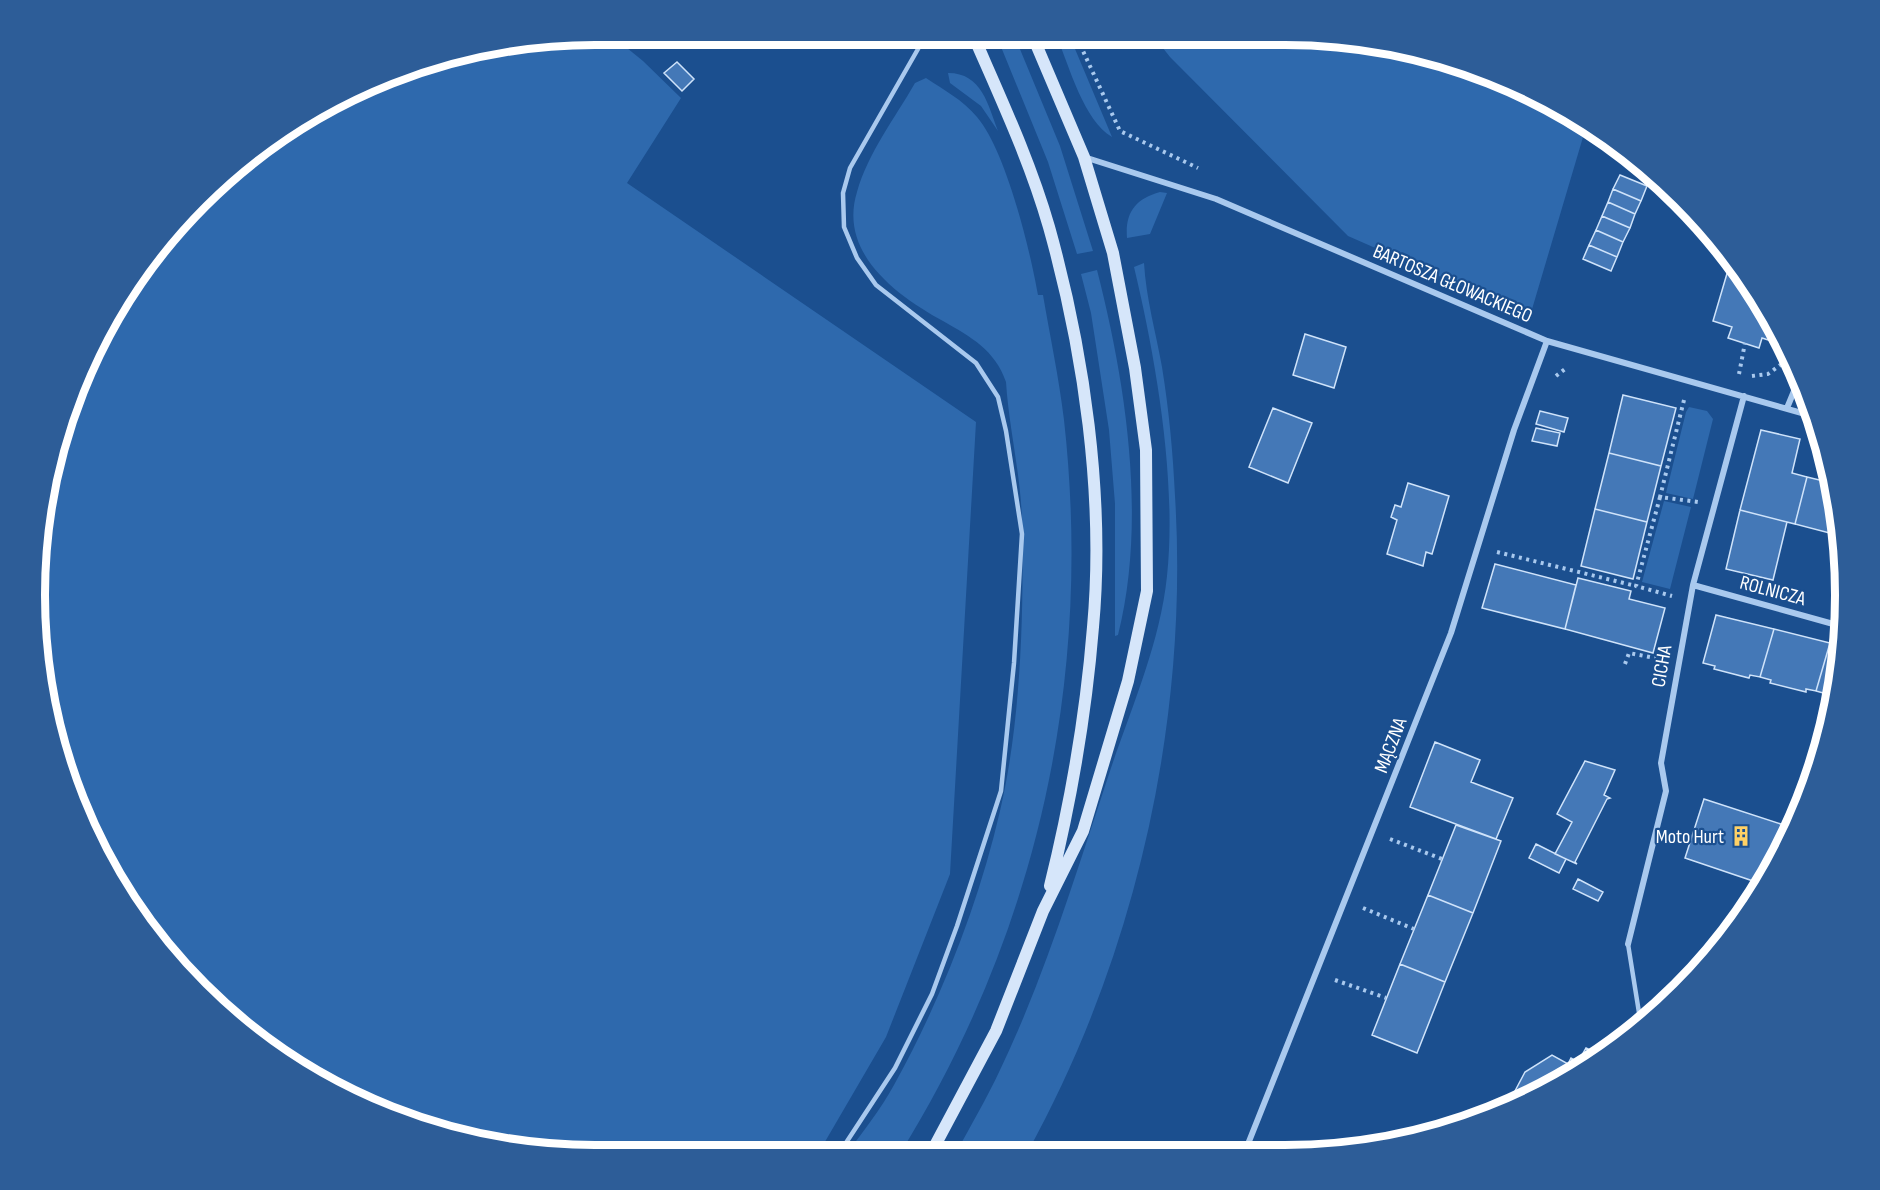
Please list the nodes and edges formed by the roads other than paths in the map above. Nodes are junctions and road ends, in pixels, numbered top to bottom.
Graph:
1 (920, 45) edge
2 (978, 45) edge
3 (1037, 45) edge
4 (1084, 157) junction
5 (1547, 341) junction
6 (1795, 389) edge
7 (1744, 396) junction
8 (1787, 408) junction
9 (1804, 413) edge
10 (1693, 585) junction
11 (1834, 624) edge
12 (1043, 911) junction
13 (1629, 944) joint
14 (1640, 1016) edge
15 (845, 1145) edge
16 (935, 1145) edge
17 (1248, 1145) edge

1 - 15 lane
2 - 12 main road
3 - 4 main road
4 - 5 street, BARTOSZA GŁOWACKIEGO
4 - 12 main road
5 - 7 street, BARTOSZA GŁOWACKIEGO
5 - 17 street, MĄCZNA
6 - 8 street
7 - 8 street, BARTOSZA GŁOWACKIEGO
7 - 10 street, CICHA
8 - 9 street, BARTOSZA GŁOWACKIEGO
10 - 11 street, ROLNICZA
10 - 13 street, CICHA
12 - 16 main road
13 - 14 lane

